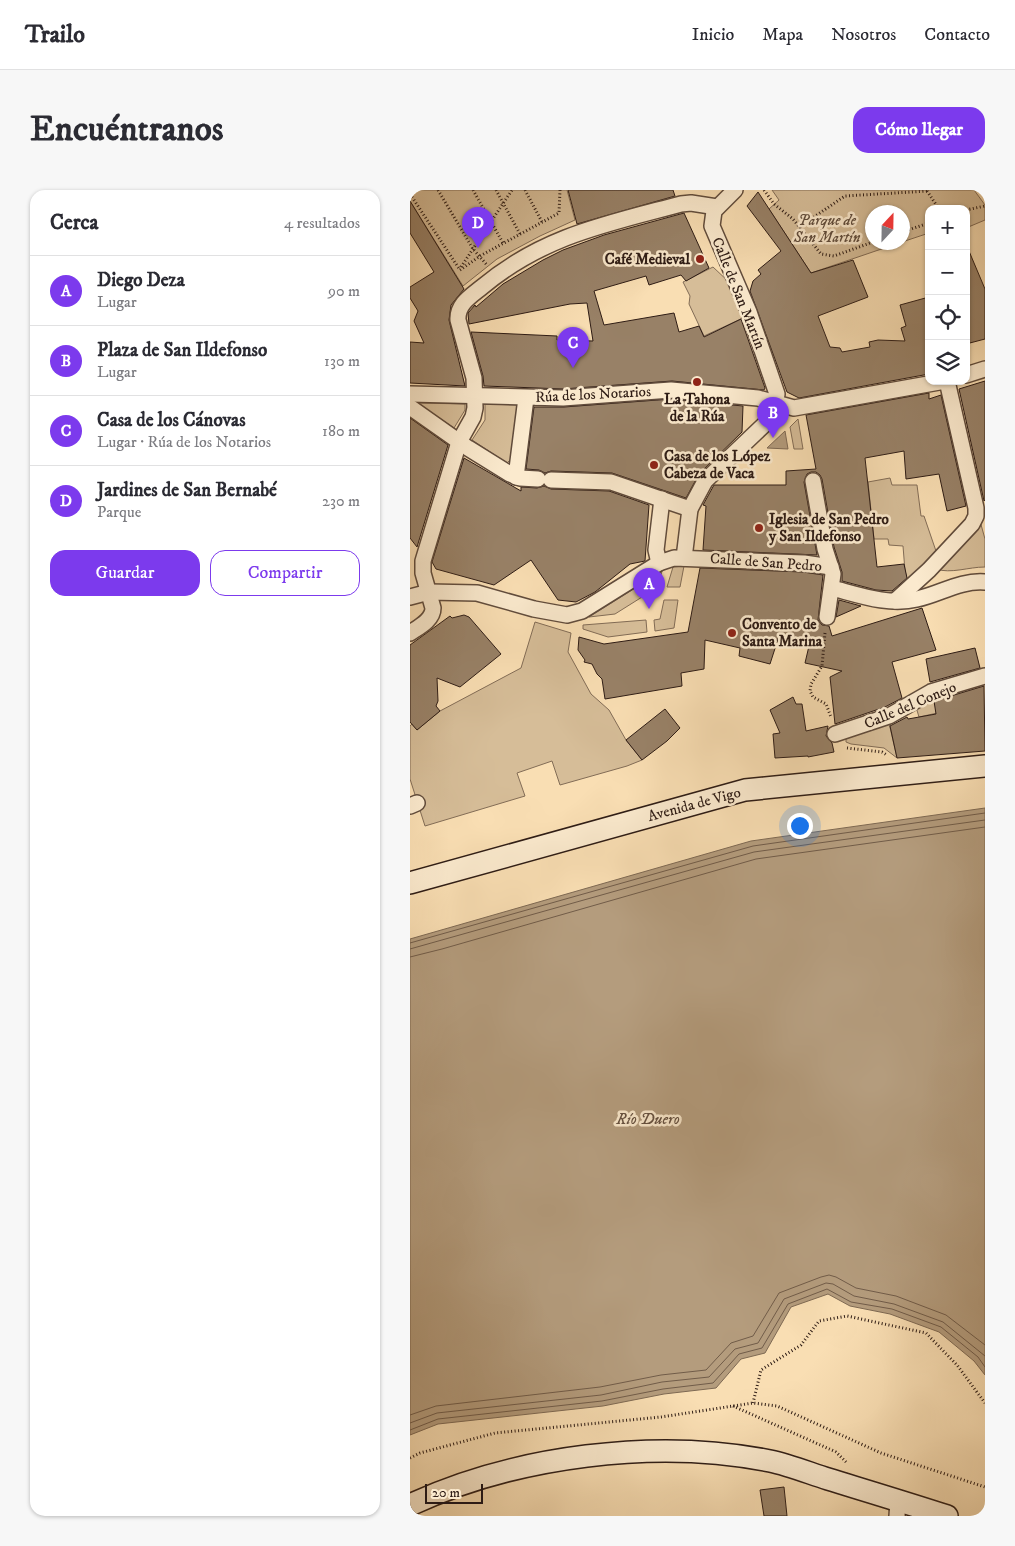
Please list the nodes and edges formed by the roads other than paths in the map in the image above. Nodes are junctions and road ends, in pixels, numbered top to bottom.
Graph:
1 (735, 190) edge
2 (717, 207) junction
3 (985, 369) edge
4 (970, 374) edge
5 (925, 385) edge
6 (947, 385) edge
7 (410, 394) edge
8 (475, 396) junction
9 (526, 398) junction
10 (775, 404) junction
11 (410, 407) edge
12 (458, 447) junction
13 (516, 477) junction
14 (813, 481) dead end
15 (657, 497) junction
16 (690, 509) junction
17 (684, 558) junction
18 (659, 563) junction
19 (831, 567) junction
20 (985, 582) edge
21 (832, 588) junction
22 (429, 592) junction
23 (410, 597) edge
24 (895, 601) junction
25 (827, 617) road end
26 (410, 633) edge
27 (985, 676) edge
28 (835, 734) road end
29 (985, 766) edge
30 (412, 882) edge
31 (410, 1505) edge
32 (897, 1508) edge
33 (947, 1516) edge

1 - 2 street
2 - 8 street
2 - 10 street, Calle de San Martín
3 - 4 street
5 - 10 street, Rúa de los Notarios
6 - 24 street
7 - 8 street, Rúa de los Notarios
8 - 9 street, Rúa de los Notarios
8 - 12 street
9 - 10 street, Rúa de los Notarios
9 - 13 street
10 - 16 street
11 - 12 street
12 - 13 street
12 - 22 street
13 - 15 street
14 - 19 street
15 - 16 street
15 - 18 street
16 - 17 street
17 - 18 street, Calle de San Pedro
17 - 19 street, Calle de San Pedro
18 - 22 street
19 - 21 street
20 - 24 street
21 - 24 street
21 - 25 street
22 - 23 street
22 - 26 street
27 - 28 street, Calle del Conejo
29 - 30 street, Avenida de Vigo
31 - 32 street
32 - 33 street

